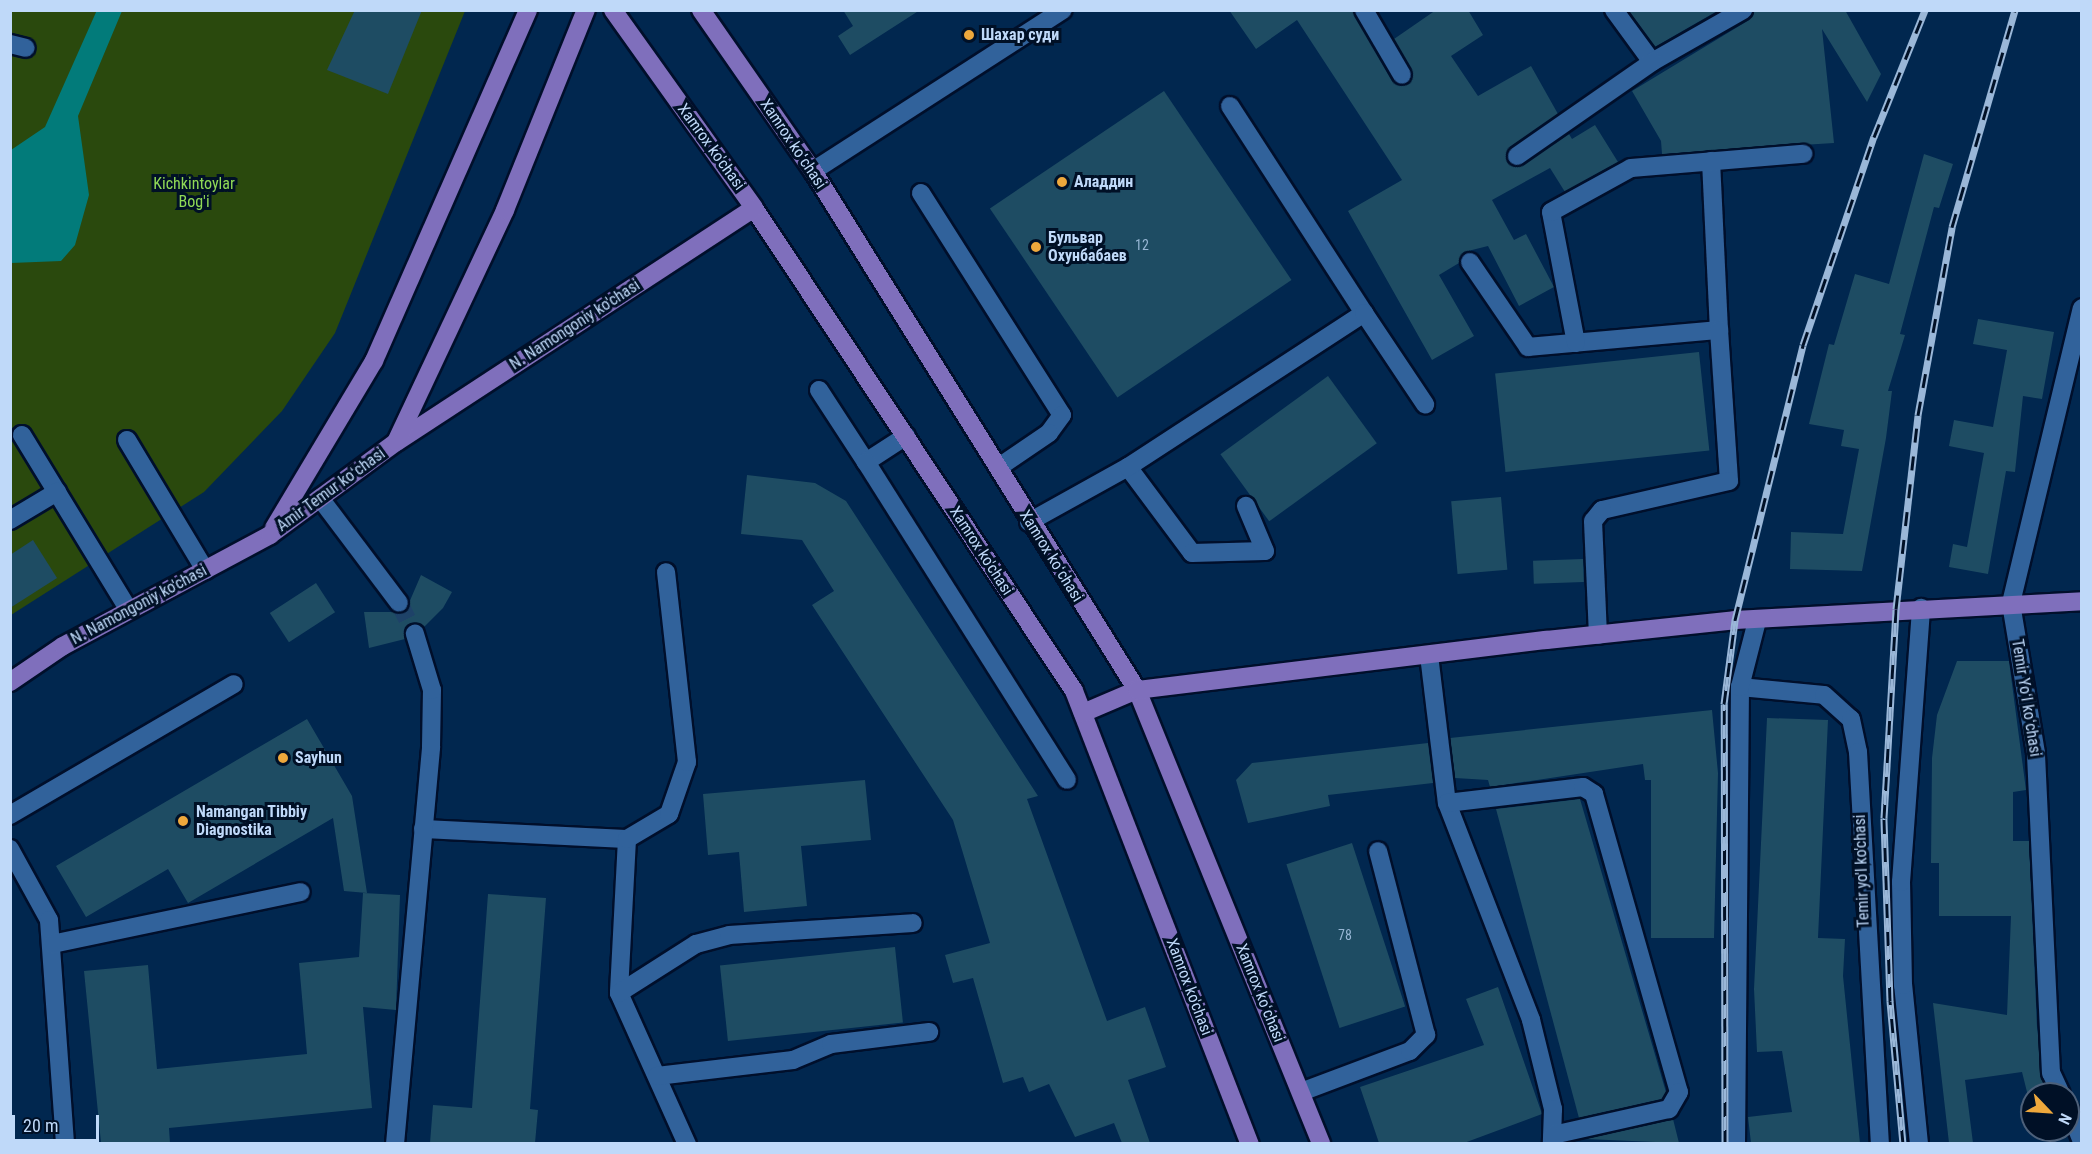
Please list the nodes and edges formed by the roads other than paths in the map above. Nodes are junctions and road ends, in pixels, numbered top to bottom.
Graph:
1 (528, 10) edge
2 (586, 10) edge
3 (613, 10) edge
4 (701, 10) edge
5 (1063, 10) edge
6 (1364, 10) edge
7 (1614, 10) edge
8 (1743, 10) edge
9 (1652, 62) junction
10 (1402, 75) dead end
11 (1230, 106) dead end
12 (1803, 153) dead end
13 (1518, 156) dead end
14 (1711, 161) junction
15 (813, 171) junction
16 (921, 193) dead end
17 (754, 208) junction
18 (1470, 262) dead end
19 (2082, 308) edge
20 (1364, 313) junction
21 (1719, 330) junction
22 (1576, 343) junction
23 (819, 390) dead end
24 (1425, 404) dead end
25 (22, 435) dead end
26 (906, 436) junction
27 (127, 441) dead end
28 (396, 442) junction
29 (866, 462) junction
30 (999, 467) junction
31 (1128, 467) junction
32 (57, 492) junction
33 (320, 498) junction
34 (1246, 506) dead end
35 (10, 520) edge
36 (1029, 522) junction
37 (270, 535) junction
38 (205, 570) junction
39 (666, 572) dead end
40 (2082, 601) edge
41 (399, 603) tunnel mouth
42 (2018, 603) junction
43 (1921, 608) junction
44 (129, 610) junction
45 (1757, 621) junction
46 (415, 634) tunnel mouth
47 (1598, 634) junction
48 (1430, 655) junction
49 (10, 682) edge
50 (234, 684) dead end
51 (1740, 687) junction
52 (1137, 690) junction
53 (1083, 713) junction
54 (1067, 780) dead end
55 (1447, 803) junction
56 (10, 815) edge
57 (423, 829) junction
58 (627, 839) junction
59 (10, 849) edge
60 (1378, 851) dead end
61 (301, 892) dead end
62 (913, 923) dead end
63 (52, 944) junction
64 (619, 993) junction
65 (929, 1032) dead end
66 (657, 1076) junction
67 (2055, 1082) edge
68 (1301, 1092) junction
69 (1552, 1139) edge
70 (65, 1143) edge
71 (394, 1143) edge
72 (687, 1143) edge
73 (1250, 1143) edge
74 (1321, 1143) edge
75 (1736, 1143) edge
76 (1880, 1143) edge
77 (1919, 1143) edge

1 - 37 main road, Amir Temur koʻchasi
2 - 28 main road, Amir Temur koʻchasi
3 - 17 main road, Xamrox ko'chasi
4 - 15 main road, Xamrox koʻchasi
5 - 15 street
6 - 10 street
7 - 9 street
8 - 9 street
9 - 13 street
11 - 20 street
12 - 14 street
14 - 21 street
14 - 22 street
15 - 30 main road, Xamrox koʻchasi
16 - 30 street
17 - 26 main road, Xamrox ko'chasi
17 - 28 main road, N. Namongoniy ko'chasi
18 - 22 street
19 - 42 street, Temir Yoʻl koʻchasi
20 - 24 street
20 - 31 street
21 - 22 street
21 - 47 street
23 - 29 street
25 - 32 street
26 - 29 street
26 - 53 main road, Xamrox ko'chasi
27 - 38 street
28 - 33 main road, Amir Temur koʻchasi
29 - 54 street
30 - 36 main road, Xamrox koʻchasi
31 - 34 street
31 - 36 street
32 - 35 street
32 - 44 street
33 - 37 main road, Amir Temur koʻchasi
33 - 41 street
36 - 52 main road, Xamrox koʻchasi
37 - 38 main road, N. Namongoniy ko'chasi
38 - 44 main road, N. Namongoniy ko'chasi
39 - 58 street
40 - 42 main road
42 - 43 main road
42 - 67 street, Temir Yoʻl koʻchasi
43 - 45 main road
43 - 77 street
44 - 49 main road, N. Namongoniy ko'chasi
45 - 47 main road
45 - 51 street
46 - 57 street
47 - 48 main road
48 - 52 main road
48 - 55 street
50 - 56 street
51 - 75 street
51 - 76 street, Temir yo'l ko'chasi
52 - 53 main road
52 - 68 main road, Xamrox koʻchasi
53 - 73 main road, Xamrox ko'chasi
55 - 69 street
55 - 69 street
57 - 58 street
57 - 71 street
58 - 64 street
59 - 63 street
60 - 68 street
61 - 63 street
62 - 64 street
63 - 70 street
64 - 66 street
65 - 66 street
66 - 72 street
68 - 74 main road, Xamrox koʻchasi

